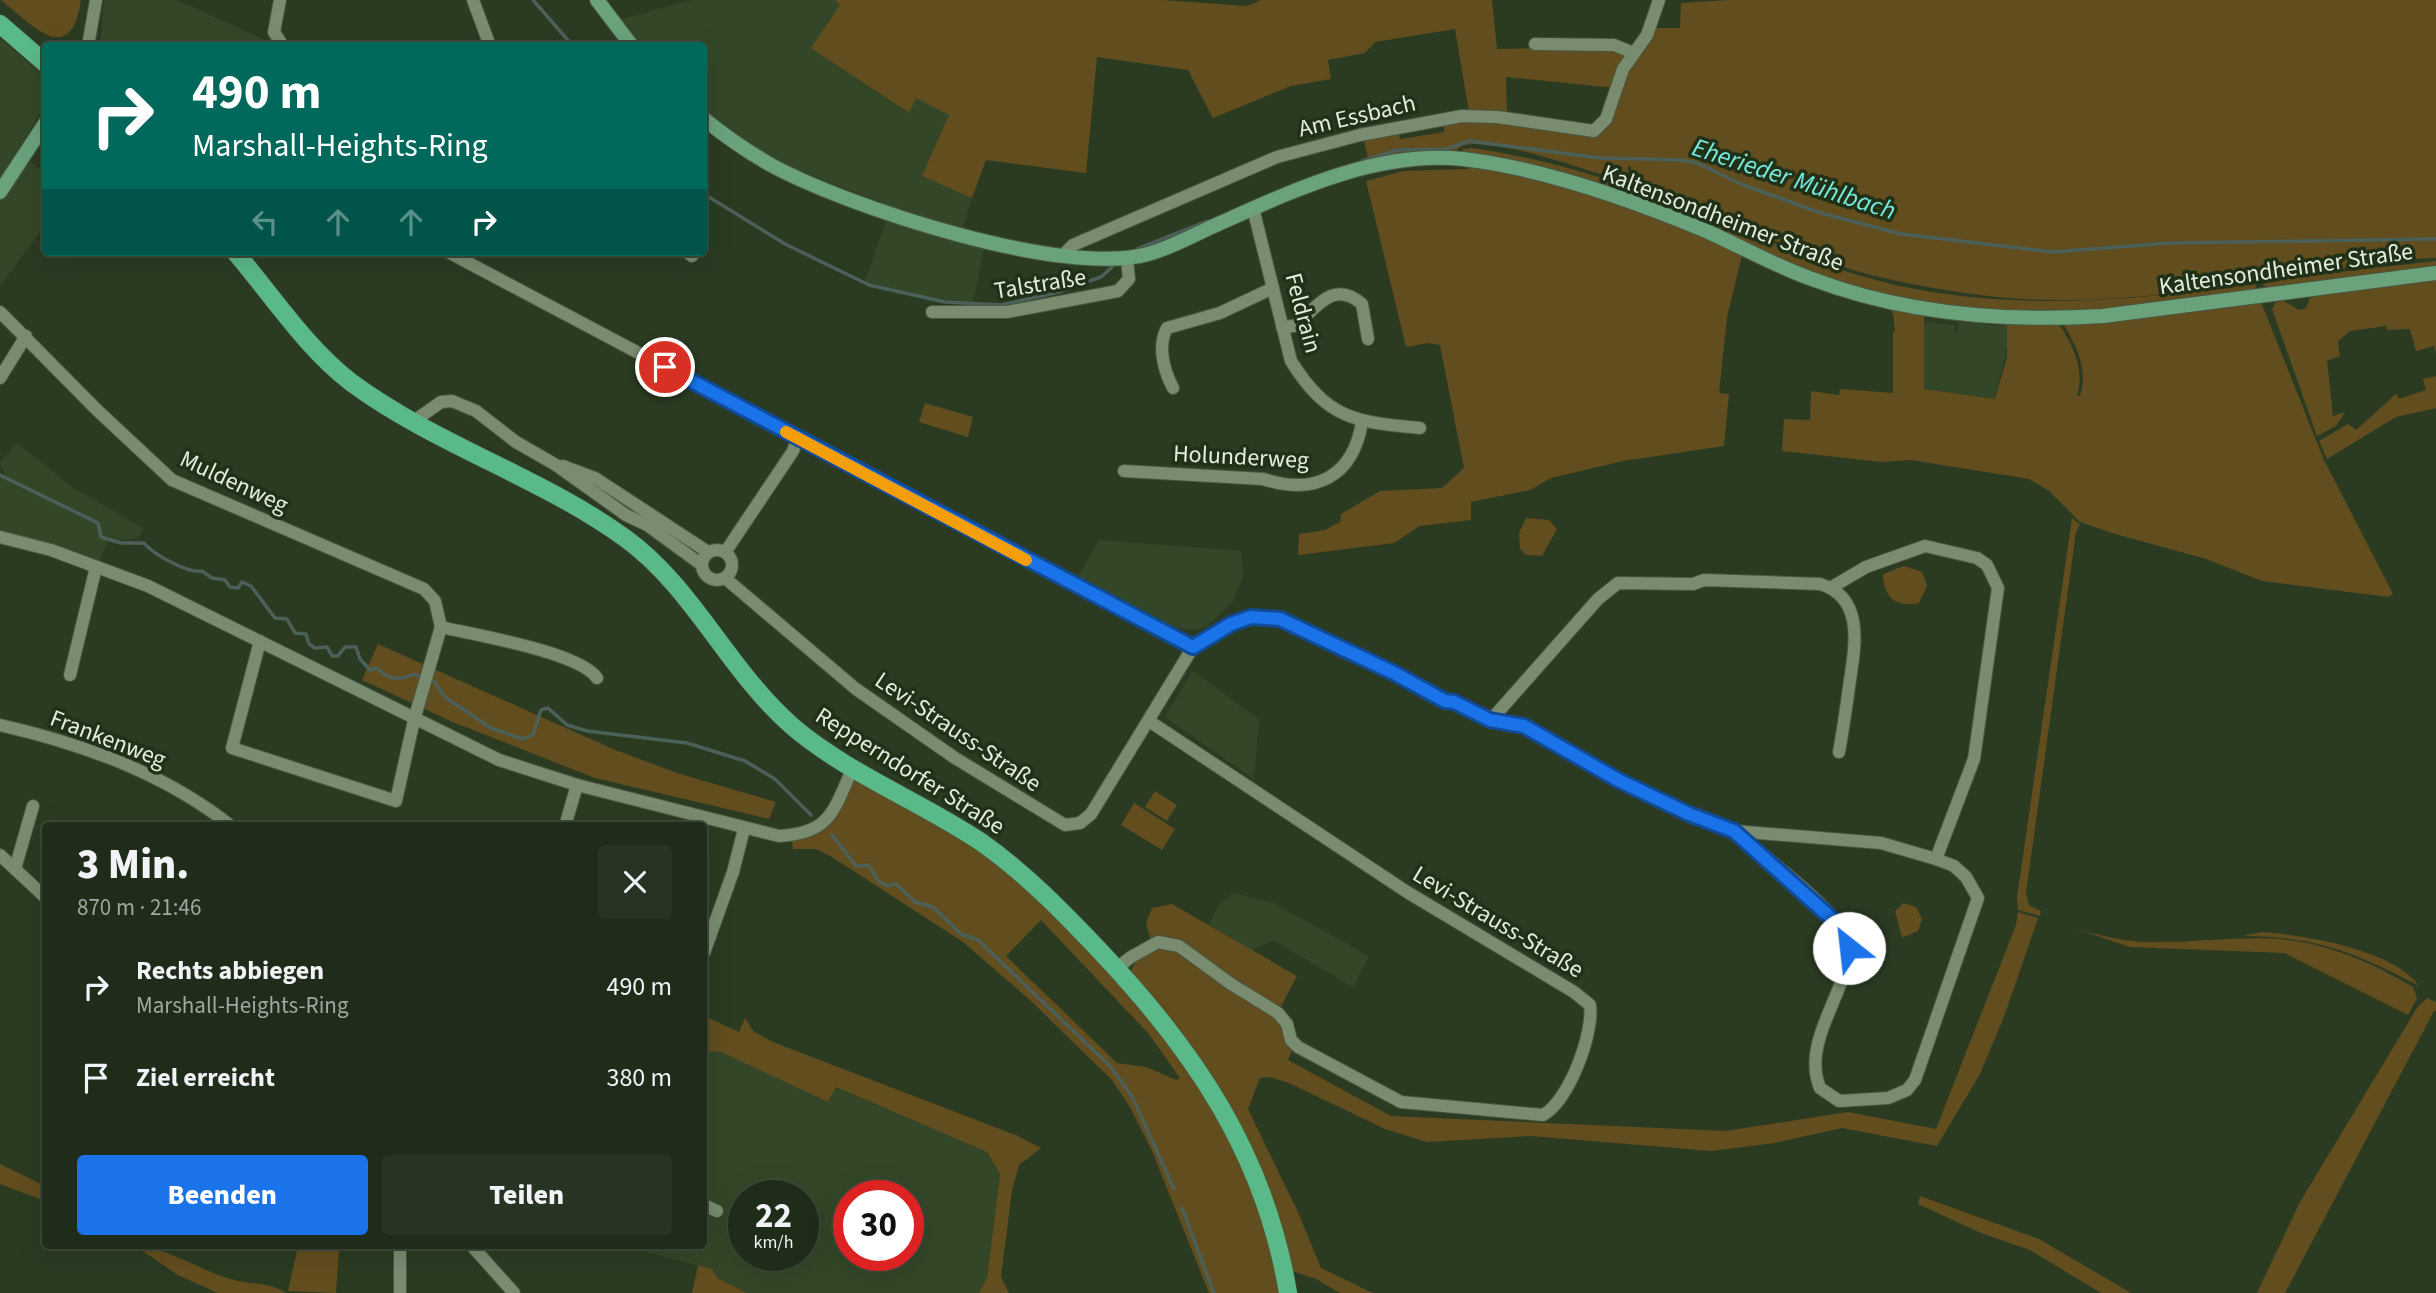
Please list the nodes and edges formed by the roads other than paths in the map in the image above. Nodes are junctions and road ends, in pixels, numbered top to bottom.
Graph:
1 (96, 0) edge
2 (280, 0) edge
3 (472, 0) edge
4 (597, 0) edge
5 (1659, 0) edge
6 (0, 24) edge
7 (89, 42) edge
8 (280, 42) edge
9 (488, 42) edge
10 (629, 42) edge
11 (1535, 44) dead end
12 (1634, 53) junction
13 (42, 61) edge
14 (707, 122) edge
15 (42, 128) edge
16 (0, 192) edge
17 (1253, 208) junction
18 (238, 256) edge
19 (455, 256) edge
20 (1062, 256) junction
21 (1127, 259) junction
22 (2436, 273) edge
23 (1273, 288) junction
24 (0, 312) edge
25 (932, 312) dead end
26 (1282, 327) junction
27 (26, 337) junction
28 (1368, 339) dead end
29 (0, 378) edge
30 (1173, 388) dead end
31 (414, 421) junction
32 (1362, 422) junction
33 (1420, 428) dead end
34 (799, 438) junction
35 (556, 466) junction
36 (1124, 471) dead end
37 (0, 537) edge
38 (726, 551) junction
39 (708, 552) junction
40 (702, 565) junction
41 (96, 567) junction
42 (725, 578) junction
43 (1832, 587) junction
44 (441, 627) junction
45 (260, 641) junction
46 (1193, 647) junction
47 (71, 675) dead end
48 (597, 678) dead end
49 (414, 720) junction
50 (1490, 720) junction
51 (1149, 721) junction
52 (0, 725) edge
53 (1839, 752) dead end
54 (853, 768) junction
55 (577, 785) junction
56 (33, 806) dead end
57 (225, 822) edge
58 (566, 822) edge
59 (744, 829) junction
60 (1734, 831) junction
61 (0, 855) edge
62 (1936, 859) junction
63 (15, 869) junction
64 (42, 894) edge
65 (707, 945) edge
66 (1116, 968) junction
67 (707, 1206) edge
68 (718, 1211) dead end
69 (400, 1249) edge
70 (475, 1249) edge
71 (400, 1293) edge
72 (514, 1293) edge
73 (1287, 1293) edge

1 - 7 street
2 - 8 street
3 - 9 street
4 - 10 main road
5 - 12 street, Am Essbach
6 - 13 main road
11 - 12 street
12 - 20 street, Am Essbach
14 - 20 main road, Kaltensondheimer Straße
15 - 16 main road
17 - 21 main road, Kaltensondheimer Straße
17 - 22 main road, Kaltensondheimer Straße
17 - 23 street, Feldrain
18 - 31 main road, Repperndorfer Straße
19 - 34 street
20 - 21 main road, Kaltensondheimer Straße
21 - 25 street, Talstraße
23 - 26 street, Feldrain
23 - 30 street
24 - 27 street, Muldenweg
26 - 28 street
26 - 32 street, Feldrain
27 - 29 street
27 - 44 street, Muldenweg
31 - 35 street, Levi-Strauss-Straße
31 - 54 main road, Repperndorfer Straße
32 - 33 street, Feldrain
32 - 36 street, Holunderweg
34 - 38 street
34 - 46 street
35 - 39 street, Levi-Strauss-Straße
35 - 40 street, Levi-Strauss-Straße
37 - 41 street
38 - 39 street
38 - 42 street
39 - 40 street
40 - 42 street, Levi-Strauss-Straße
41 - 45 street
41 - 47 street
42 - 51 street, Levi-Strauss-Straße
43 - 50 street
43 - 53 street
43 - 62 street
44 - 48 street
44 - 49 street
45 - 49 street
45 - 49 street
46 - 50 street
46 - 51 street, Levi-Strauss-Straße
49 - 55 street
50 - 60 street
51 - 66 street, Levi-Strauss-Straße
52 - 57 street, Frankenweg
54 - 59 street
54 - 66 main road, Repperndorfer Straße
55 - 58 street
55 - 59 street
56 - 63 street
59 - 65 street
60 - 62 street
60 - 62 street
61 - 63 street
63 - 64 street
66 - 73 main road, Repperndorfer Straße
67 - 68 street
69 - 71 street
70 - 72 street

